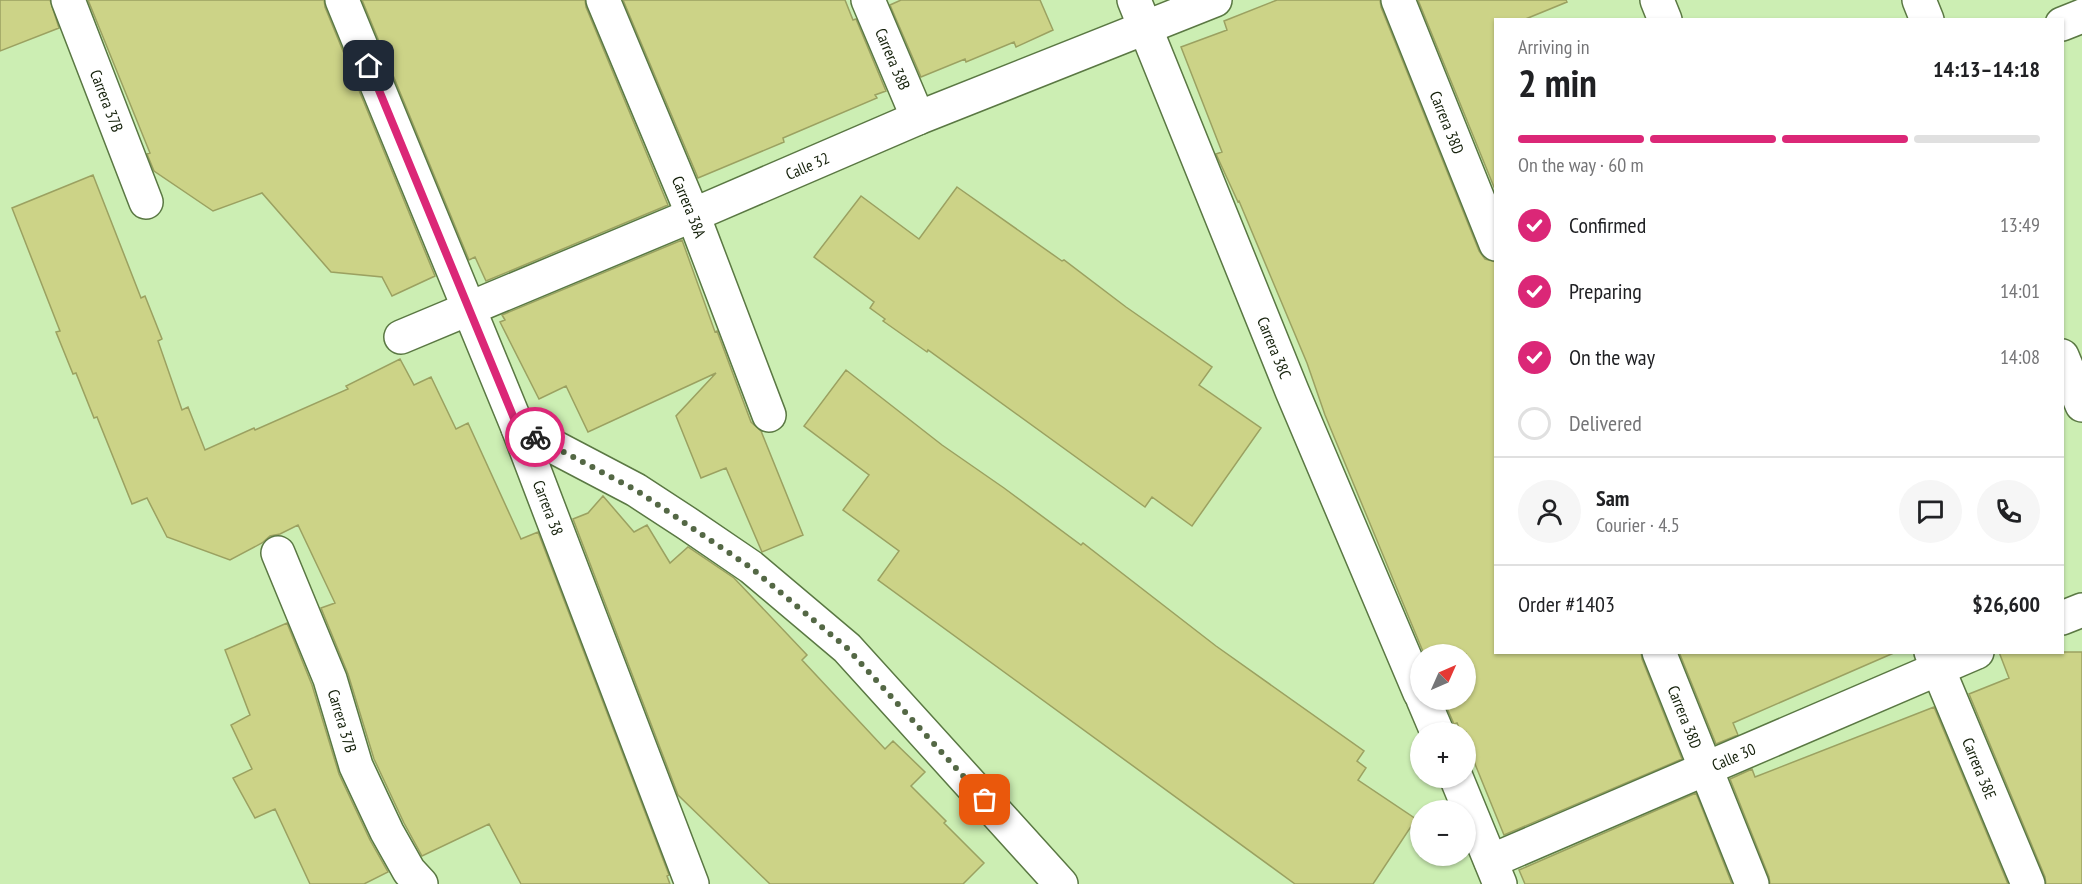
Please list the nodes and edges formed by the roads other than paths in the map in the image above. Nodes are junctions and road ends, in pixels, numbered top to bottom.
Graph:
1 (68, 0) edge
2 (342, 0) edge
3 (603, 0) edge
4 (868, 0) edge
5 (1215, 0) edge
6 (1398, 0) edge
7 (1657, 0) edge
8 (1919, 0) edge
9 (1140, 15) edge
10 (2082, 16) edge
11 (1664, 18) edge
12 (1927, 18) edge
13 (2064, 23) edge
14 (918, 118) junction
15 (146, 202) dead end
16 (693, 216) junction
17 (1494, 239) edge
18 (469, 309) junction
19 (401, 338) dead end
20 (2064, 361) edge
21 (2082, 405) edge
22 (769, 415) dead end
23 (518, 428) junction
24 (278, 553) dead end
25 (2082, 610) edge
26 (2064, 617) edge
27 (1660, 654) edge
28 (1967, 654) edge
29 (1934, 661) edge
30 (1410, 669) edge
31 (1705, 768) junction
32 (1461, 788) edge
33 (1496, 872) edge
34 (420, 884) edge
35 (692, 884) edge
36 (1061, 884) edge
37 (1752, 884) edge
38 (2028, 884) edge

1 - 15 street, Carrera 37B
2 - 18 street, Carrera 38
3 - 16 street, Carrera 38A
4 - 14 street, Carrera 38B
5 - 9 street, Calle 32
6 - 17 street, Carrera 38D
7 - 11 street
8 - 12 street
9 - 14 street, Calle 32
9 - 30 street, Carrera 38C
10 - 13 street
14 - 16 street, Calle 32
16 - 18 street, Calle 32
16 - 22 street, Carrera 38A
18 - 19 street, Calle 32
18 - 23 street, Carrera 38
20 - 21 street
23 - 35 street, Carrera 38
23 - 36 street
24 - 34 street, Carrera 37B
25 - 26 street
27 - 31 street, Carrera 38D
28 - 29 street, Calle 30
29 - 31 street, Calle 30
29 - 38 street, Carrera 38E
31 - 33 street, Calle 30
31 - 37 street, Carrera 38D
32 - 33 street

